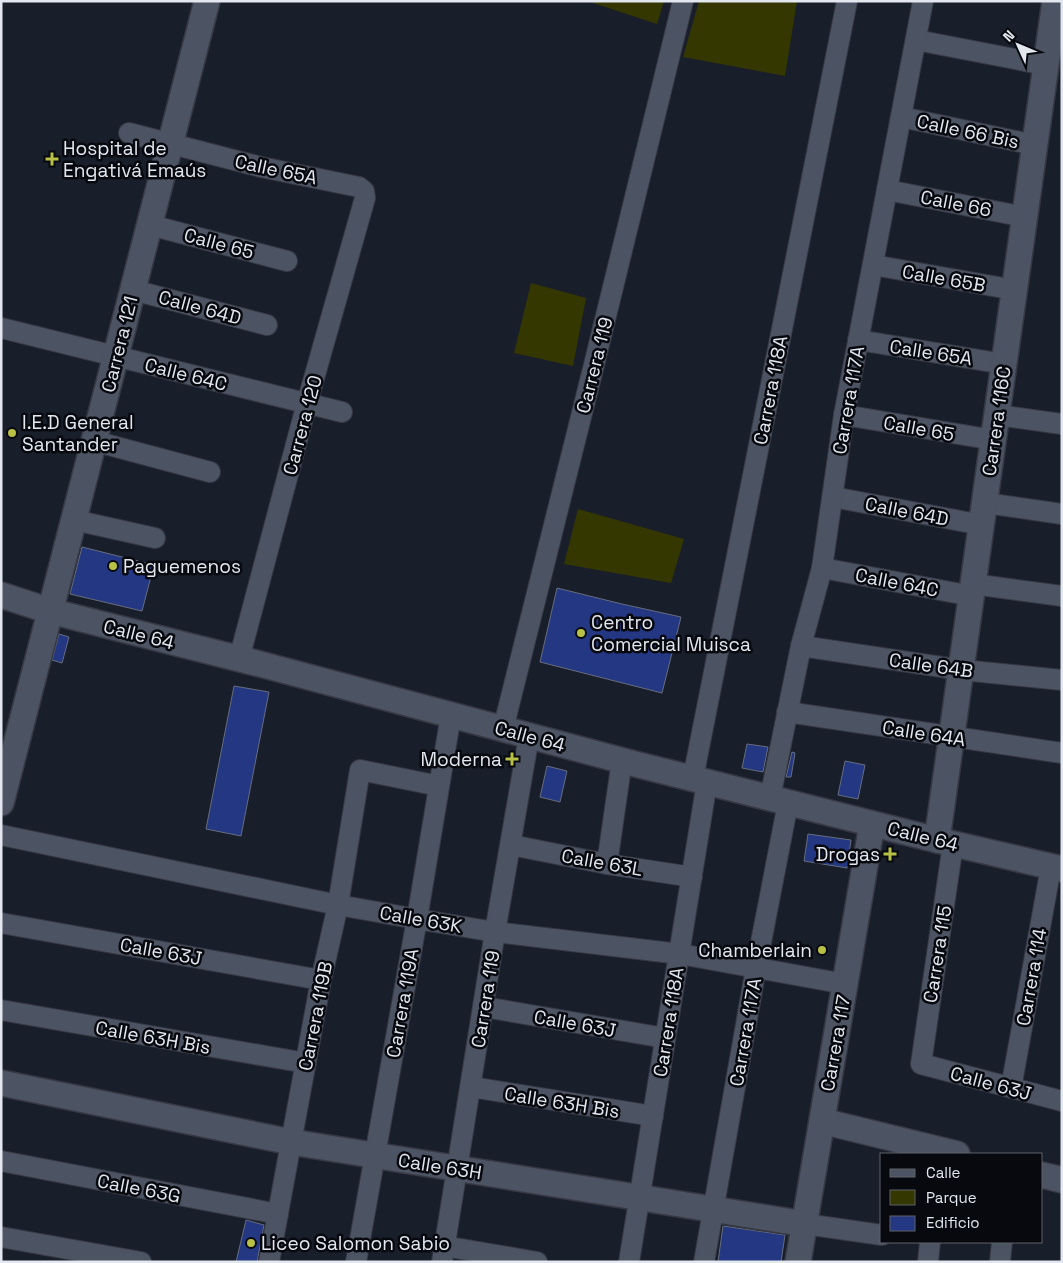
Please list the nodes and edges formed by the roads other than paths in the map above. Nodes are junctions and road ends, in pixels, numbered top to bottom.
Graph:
1 (207, 1) edge
2 (683, 1) edge
3 (847, 1) edge
4 (923, 1) edge
5 (1055, 1) edge
6 (916, 40) junction
7 (1046, 65) junction
8 (901, 116) junction
9 (130, 133) dead end
10 (170, 144) junction
11 (1035, 145) junction
12 (887, 190) junction
13 (364, 191) joint
14 (1025, 217) junction
15 (150, 225) junction
16 (287, 261) dead end
17 (873, 265) junction
18 (133, 290) junction
19 (1015, 290) junction
20 (267, 324) dead end
21 (1, 328) edge
22 (858, 340) junction
23 (116, 356) junction
24 (1004, 364) junction
25 (307, 404) junction
26 (342, 412) dead end
27 (844, 415) junction
28 (997, 415) junction
29 (1062, 424) edge
30 (994, 440) junction
31 (94, 441) junction
32 (210, 472) dead end
33 (833, 497) junction
34 (983, 514) junction
35 (1062, 514) edge
36 (74, 520) junction
37 (155, 538) dead end
38 (822, 568) junction
39 (973, 590) junction
40 (1, 595) edge
41 (1062, 596) edge
42 (50, 611) junction
43 (801, 646) junction
44 (239, 659) junction
45 (962, 670) junction
46 (1062, 680) edge
47 (787, 712) junction
48 (452, 715) junction
49 (503, 729) junction
50 (529, 736) junction
51 (952, 737) junction
52 (1062, 753) edge
53 (622, 760) junction
54 (700, 780) junction
55 (439, 786) junction
56 (2, 800) edge
57 (779, 800) junction
58 (872, 824) junction
59 (1, 836) edge
60 (945, 842) junction
61 (511, 845) junction
62 (607, 864) junction
63 (1056, 868) edge
64 (692, 877) junction
65 (338, 905) junction
66 (417, 919) junction
67 (1, 923) edge
68 (496, 932) junction
69 (680, 954) junction
70 (756, 968) junction
71 (321, 980) junction
72 (845, 984) junction
73 (484, 1007) junction
74 (1, 1010) edge
75 (666, 1038) junction
76 (306, 1063) junction
77 (921, 1064) joint
78 (1, 1083) edge
79 (471, 1087) junction
80 (1011, 1088) junction
81 (1062, 1101) edge
82 (653, 1116) junction
83 (822, 1121) junction
84 (291, 1142) junction
85 (947, 1153) edge
86 (374, 1155) junction
87 (1, 1161) edge
88 (457, 1169) junction
89 (1043, 1175) edge
90 (1062, 1180) edge
91 (639, 1197) junction
92 (713, 1209) junction
93 (278, 1214) junction
94 (805, 1224) junction
95 (880, 1235) edge
96 (1, 1237) edge
97 (1002, 1243) edge
98 (443, 1254) edge
99 (141, 1262) edge
100 (269, 1262) edge
101 (356, 1262) edge
102 (537, 1262) edge
103 (629, 1262) edge
104 (704, 1262) edge
105 (798, 1262) edge
106 (1000, 1262) edge

1 - 10 street, Carrera 121
2 - 49 street, Carrera 119
3 - 54 street, Carrera 118A
4 - 6 street, Carrera 117A
5 - 7 street, Carrera 116C
6 - 7 street
6 - 8 street, Carrera 117A
7 - 11 street, Carrera 116C
8 - 11 street, Calle 66 Bis
8 - 12 street, Carrera 117A
9 - 10 street, Calle 65A
10 - 13 street, Calle 65A
10 - 15 street, Carrera 121
11 - 14 street, Carrera 116C
12 - 14 street, Calle 66
12 - 17 street, Carrera 117A
13 - 25 street, Carrera 120
14 - 19 street, Carrera 116C
15 - 16 street, Calle 65
15 - 18 street, Carrera 121
17 - 19 street, Calle 65B
17 - 22 street, Carrera 117A
18 - 20 street, Calle 64D
18 - 23 street, Carrera 121
19 - 24 street, Carrera 116C
21 - 23 street, Calle 64C
22 - 24 street, Calle 65A
22 - 27 street, Carrera 117A
23 - 25 street, Calle 64C
23 - 31 street, Carrera 121
24 - 28 street, Carrera 116C
25 - 26 street, Calle 64C
25 - 44 street, Carrera 120
27 - 30 street, Calle 65
27 - 33 street, Carrera 117A
28 - 29 street
28 - 30 street, Carrera 116C
30 - 34 street, Carrera 116C
31 - 32 street
31 - 36 street, Carrera 121
33 - 34 street, Calle 64D
33 - 38 street, Carrera 117A
34 - 35 street, Calle 64D
34 - 39 street, Carrera 116C
36 - 37 street
36 - 42 street, Carrera 121
38 - 39 street, Calle 64C
38 - 43 street, Carrera 117A
39 - 41 street, Calle 64C
39 - 45 street, Carrera 116C
40 - 42 street, Calle 64
42 - 44 street, Calle 64
42 - 56 street, Carrera 121
43 - 45 street, Calle 64B
43 - 47 street, Carrera 117A
44 - 48 street, Calle 64
45 - 46 street, Calle 64B
45 - 51 street, Carrera 116C
47 - 51 street, Calle 64A
47 - 57 street, Carrera 117A
48 - 49 street, Calle 64
48 - 55 street, Carrera 119A
49 - 50 street, Calle 64
50 - 53 street, Calle 64
50 - 61 street, Carrera 119
51 - 52 street, Calle 64A
51 - 60 street, Carrera 116C
53 - 54 street, Calle 64
53 - 62 street
54 - 57 street, Calle 64
54 - 64 street, Carrera 118A
55 - 65 street, Carrera 119B
55 - 66 street, Carrera 119A
57 - 58 street, Calle 64
57 - 70 street, Carrera 117A
58 - 60 street, Calle 64
58 - 72 street, Carrera 117
59 - 65 street, Calle 63K
60 - 63 street, Calle 64
60 - 77 street, Carrera 115
61 - 62 street, Calle 63L
61 - 68 street, Carrera 119
62 - 64 street, Calle 63L
63 - 80 street, Carrera 114
64 - 69 street, Carrera 118A
65 - 66 street, Calle 63K
65 - 71 street, Carrera 119B
66 - 68 street, Calle 63K
66 - 86 street, Carrera 119A
67 - 71 street, Calle 63J
68 - 69 street, Calle 63K
68 - 73 street, Carrera 119
69 - 70 street, Calle 63K
69 - 75 street, Carrera 118A
70 - 72 street, Calle 63K
70 - 92 street, Carrera 117A
71 - 76 street, Carrera 119B
72 - 83 street, Carrera 117
73 - 75 street, Calle 63J
73 - 79 street, Carrera 119
74 - 76 street, Calle 63H Bis
75 - 82 street, Carrera 118A
76 - 84 street, Carrera 119B
77 - 80 street, Calle 63J
78 - 84 street, Calle 63H
79 - 82 street, Calle 63H Bis
79 - 88 street, Carrera 119
80 - 81 street, Calle 63J
82 - 91 street, Carrera 118A
83 - 85 street
83 - 94 street, Carrera 117
84 - 86 street, Calle 63H
84 - 93 street, Carrera 119B
86 - 88 street, Calle 63H
86 - 101 street, Carrera 119A
87 - 93 street, Calle 63G
88 - 91 street, Calle 63H
88 - 98 street, Carrera 119
89 - 90 street
91 - 92 street, Calle 63H
91 - 103 street, Carrera 118A
92 - 94 street, Calle 63H
92 - 104 street, Carrera 117A
93 - 100 street, Carrera 119B
94 - 95 street, Calle 63H
94 - 105 street, Carrera 117
96 - 99 street
97 - 106 street
98 - 102 street

